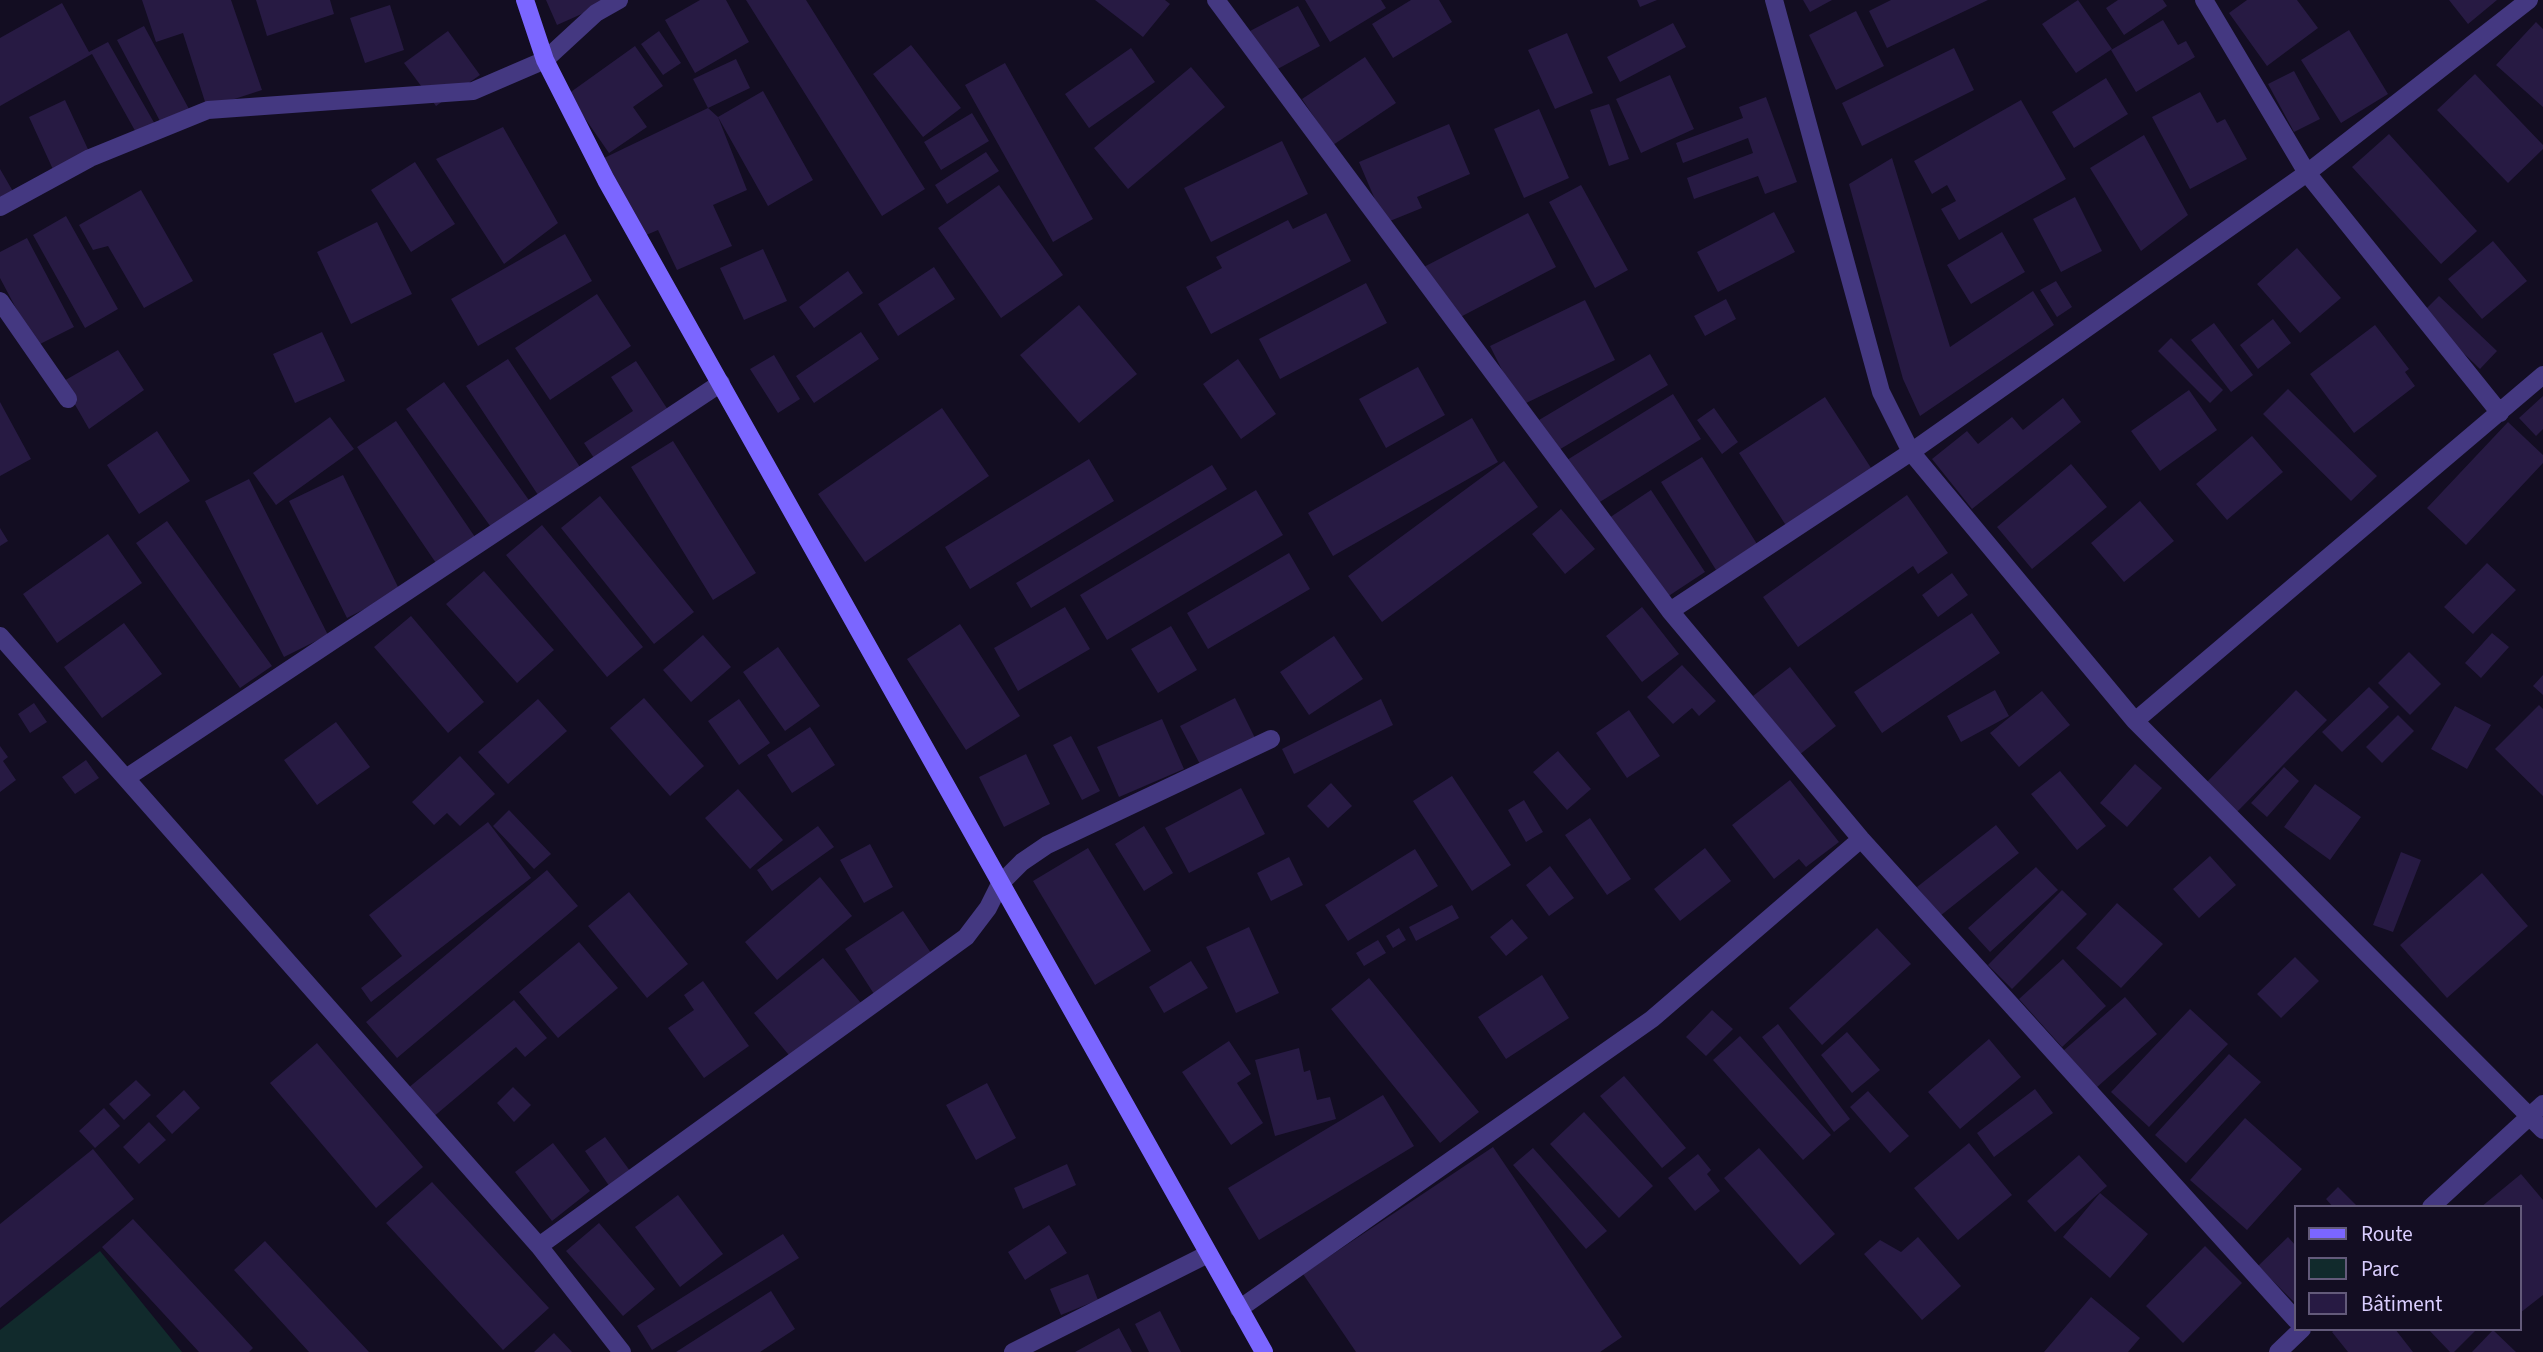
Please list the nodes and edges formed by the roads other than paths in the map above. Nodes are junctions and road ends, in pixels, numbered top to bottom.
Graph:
1 (525, 0) edge
2 (619, 0) edge
3 (1216, 0) edge
4 (1774, 0) edge
5 (2204, 0) edge
6 (2529, 0) edge
7 (545, 60) junction
8 (2307, 173) junction
9 (0, 207) edge
10 (0, 302) edge
11 (2543, 375) edge
12 (720, 383) junction
13 (68, 399) dead end
14 (2500, 412) junction
15 (1911, 452) junction
16 (1670, 611) junction
17 (0, 636) edge
18 (2135, 721) junction
19 (1270, 739) dead end
20 (127, 778) junction
21 (1861, 839) junction
22 (1000, 884) junction
23 (2536, 1109) edge
24 (2543, 1130) edge
25 (2433, 1205) edge
26 (539, 1246) junction
27 (1208, 1254) junction
28 (1239, 1309) junction
29 (2294, 1318) edge
30 (2300, 1331) edge
31 (622, 1352) edge
32 (1013, 1352) edge
33 (1264, 1352) edge
34 (2278, 1352) edge

1 - 7 street
2 - 7 street
3 - 16 street
4 - 15 street
5 - 8 street
6 - 8 street
7 - 9 street
7 - 12 street
8 - 14 street
8 - 15 street
10 - 13 street
11 - 14 street
12 - 20 street
12 - 22 street
14 - 18 street
15 - 16 street
15 - 18 street
16 - 21 street
17 - 20 street
18 - 23 street
19 - 22 street
20 - 26 street
21 - 28 street
21 - 29 street
22 - 26 street
22 - 27 street
23 - 24 street
23 - 25 street
26 - 31 street
27 - 28 street
27 - 32 street
28 - 33 street
30 - 34 street

